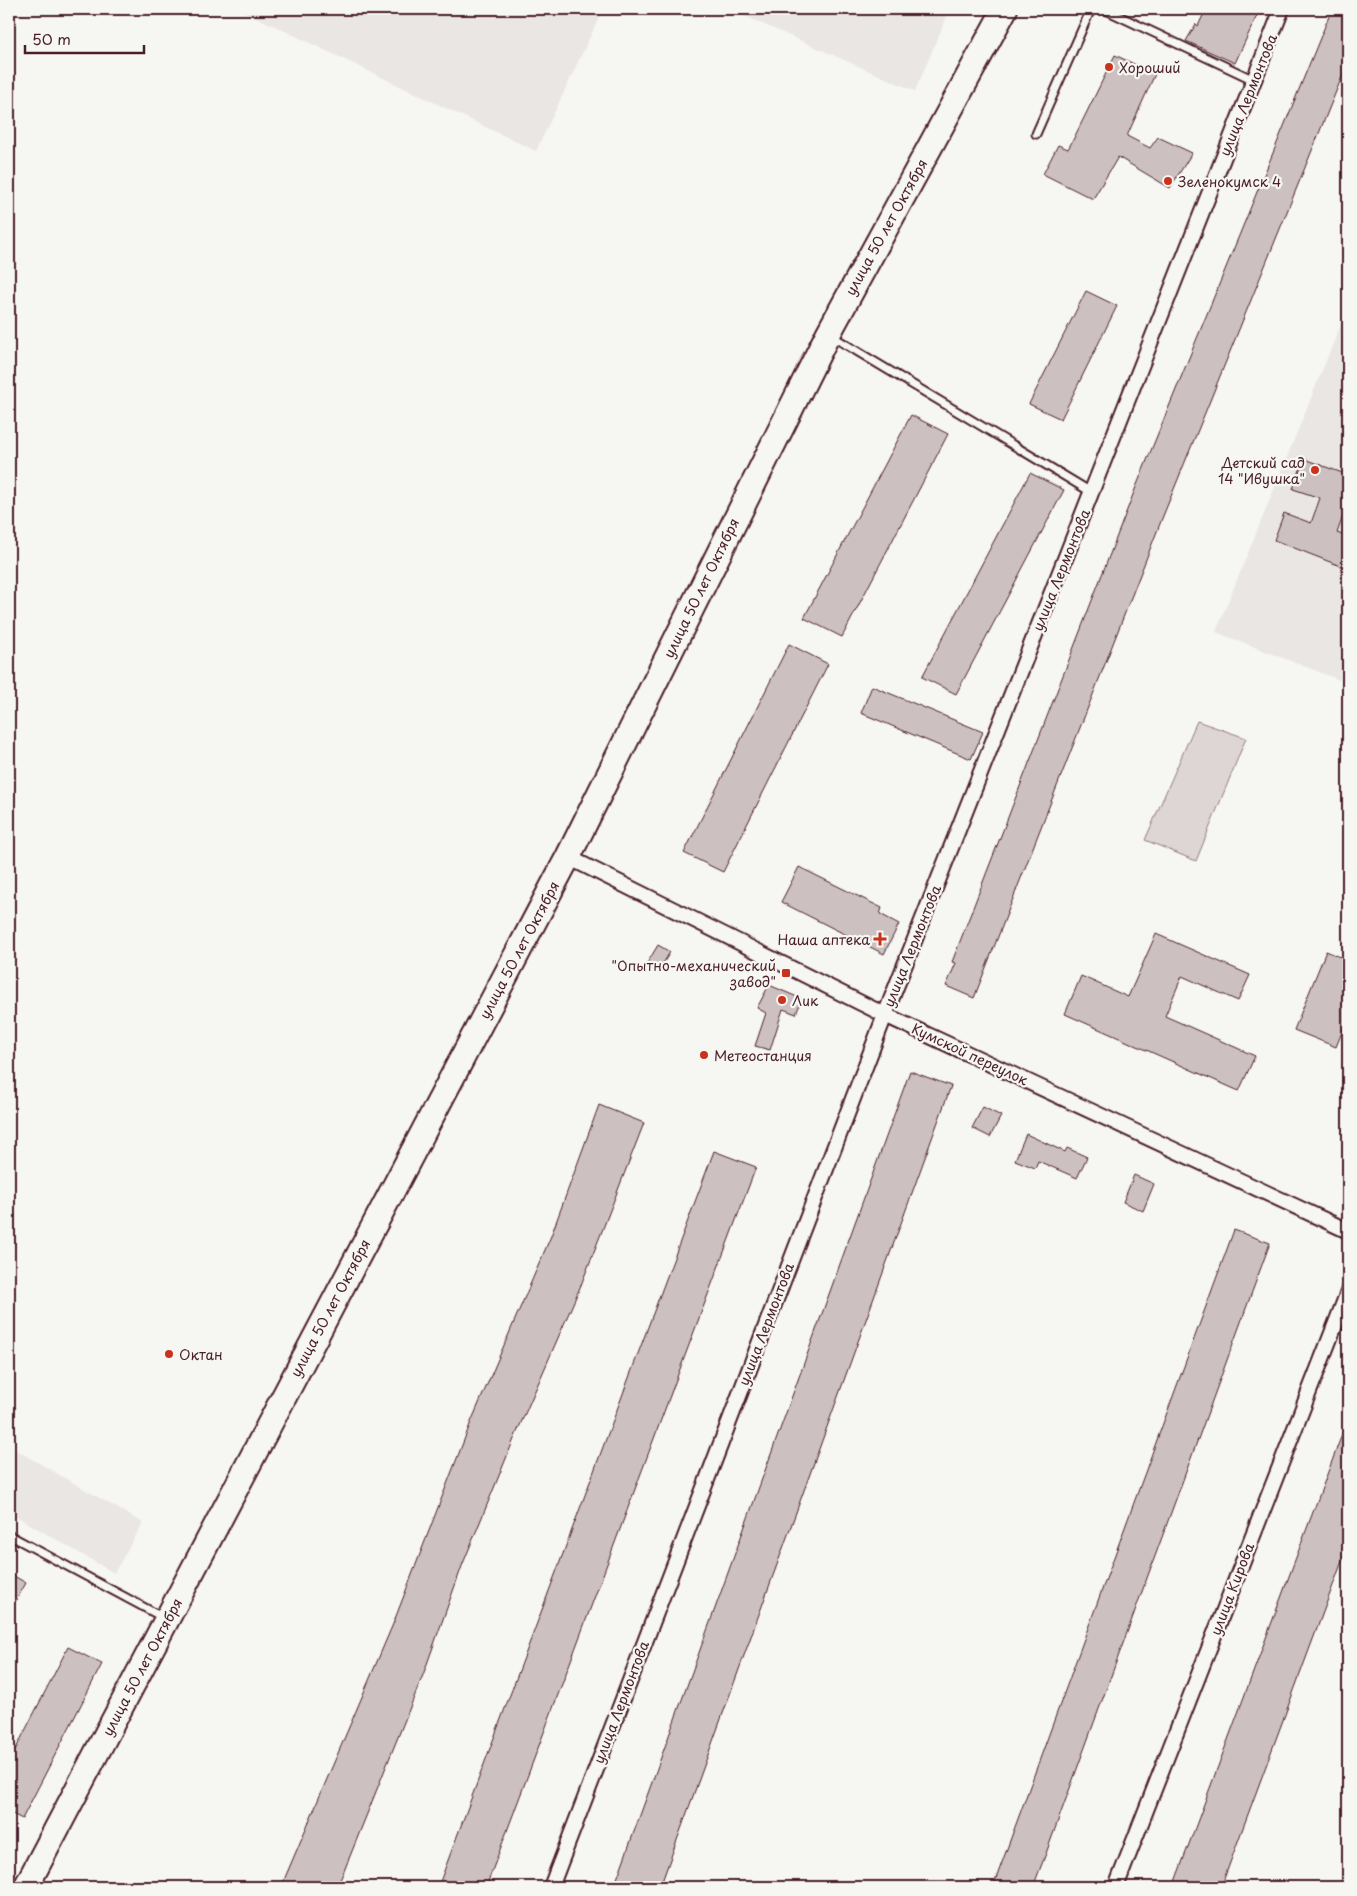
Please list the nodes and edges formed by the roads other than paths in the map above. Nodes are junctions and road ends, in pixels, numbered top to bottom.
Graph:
1 (1005, 9) edge
2 (1091, 9) edge
3 (1104, 9) edge
4 (1282, 9) edge
5 (1254, 80) junction
6 (1036, 134) dead end
7 (828, 334) junction
8 (1091, 492) junction
9 (568, 857) junction
10 (885, 1015) junction
11 (1348, 1231) edge
12 (1348, 1292) edge
13 (9, 1534) edge
14 (167, 1619) junction
15 (26, 1887) edge
16 (550, 1887) edge
17 (1116, 1887) edge

1 - 7 highway, улица 50 лет Октября
2 - 6 lane
3 - 5 lane
4 - 5 street, улица Лермонтова
5 - 8 street, улица Лермонтова
7 - 8 lane
7 - 9 highway, улица 50 лет Октября
8 - 10 street, улица Лермонтова
9 - 10 street, Кумской переулок
9 - 14 highway, улица 50 лет Октября
10 - 11 street, Кумской переулок
10 - 16 street, улица Лермонтова
12 - 17 street, улица Кирова
13 - 14 lane
14 - 15 highway, улица 50 лет Октября

